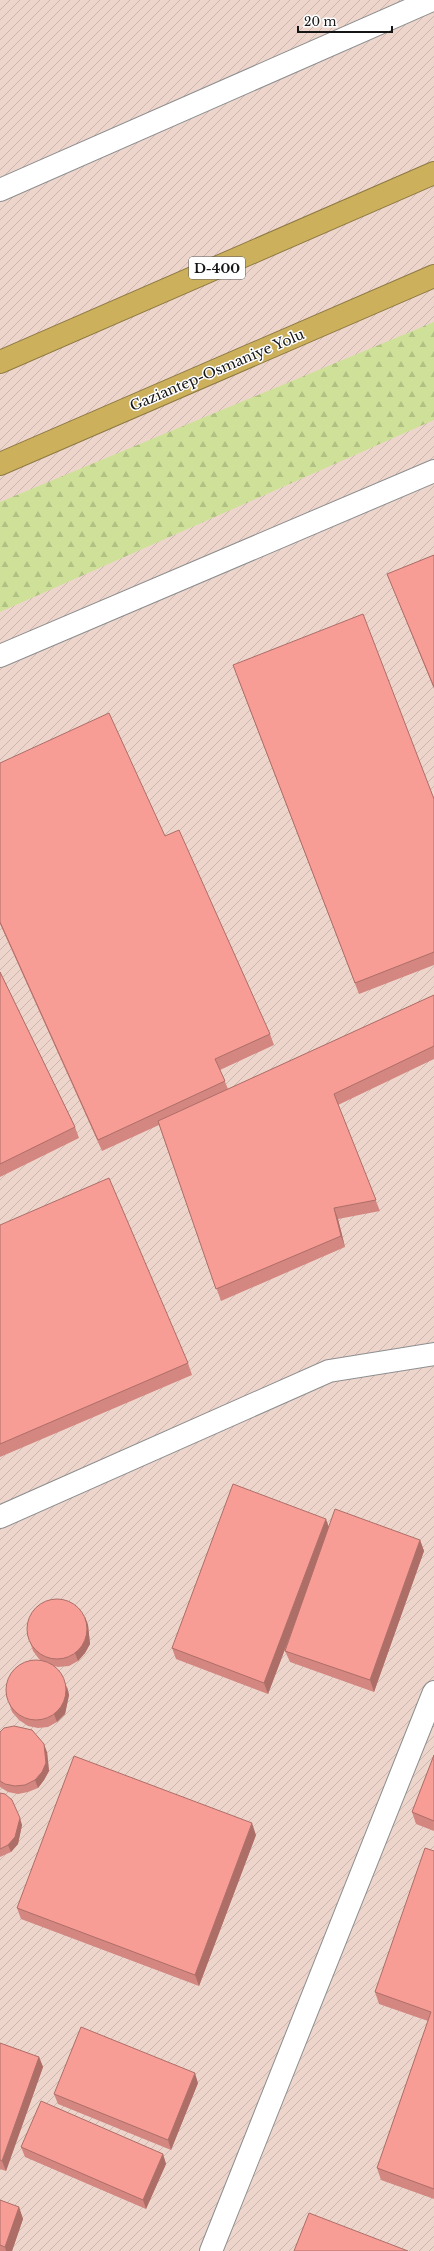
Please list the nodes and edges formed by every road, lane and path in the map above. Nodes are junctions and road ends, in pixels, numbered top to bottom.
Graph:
1 (432, 0) edge
2 (434, 173) edge
3 (0, 190) edge
4 (434, 276) edge
5 (0, 362) edge
6 (0, 464) edge
7 (434, 471) edge
8 (0, 656) edge
9 (434, 1354) edge
10 (0, 1517) edge
11 (434, 1692) edge
12 (211, 2251) edge

1 - 3 street
2 - 5 highway, D-400
4 - 6 highway, Gaziantep-Osmaniye Yolu
7 - 8 street
9 - 10 street
11 - 12 street

